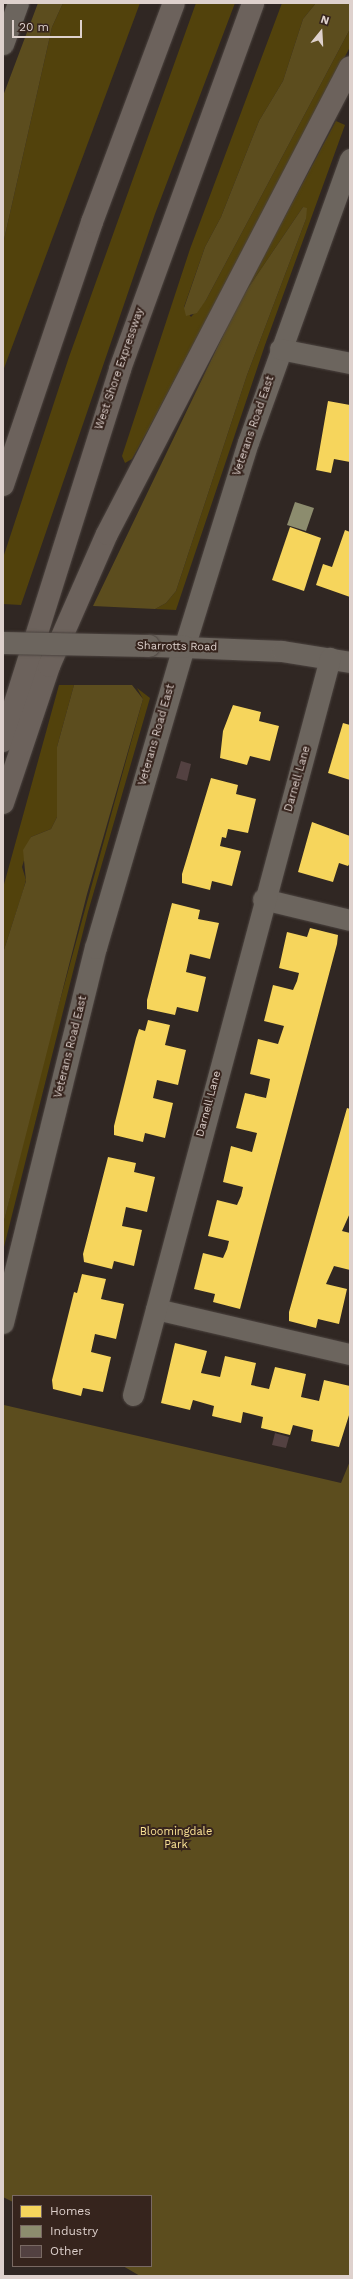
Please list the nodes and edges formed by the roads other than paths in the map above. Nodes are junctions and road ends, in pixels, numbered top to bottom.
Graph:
1 (18, 3) edge
2 (174, 3) edge
3 (253, 3) edge
4 (3, 44) edge
5 (350, 67) edge
6 (350, 159) edge
7 (280, 350) junction
8 (350, 363) edge
9 (35, 389) junction
10 (3, 460) edge
11 (3, 485) edge
12 (3, 644) edge
13 (184, 647) junction
14 (340, 660) edge
15 (3, 741) edge
16 (3, 803) edge
17 (263, 899) junction
18 (350, 920) edge
19 (156, 1309) junction
20 (3, 1323) edge
21 (350, 1354) edge
22 (132, 1395) dead end

1 - 4 street
2 - 9 highway
3 - 15 highway, West Shore Expressway
5 - 16 highway
6 - 7 street, Veterans Road East
7 - 8 street
7 - 13 street, Veterans Road East
9 - 10 highway
9 - 11 highway
12 - 13 street, Sharrotts Road, bridge
13 - 14 street, Sharrotts Road
13 - 20 street, Veterans Road East
14 - 17 street, Darnell Lane
17 - 18 street
17 - 19 street, Darnell Lane
19 - 21 street
19 - 22 street, Darnell Lane

